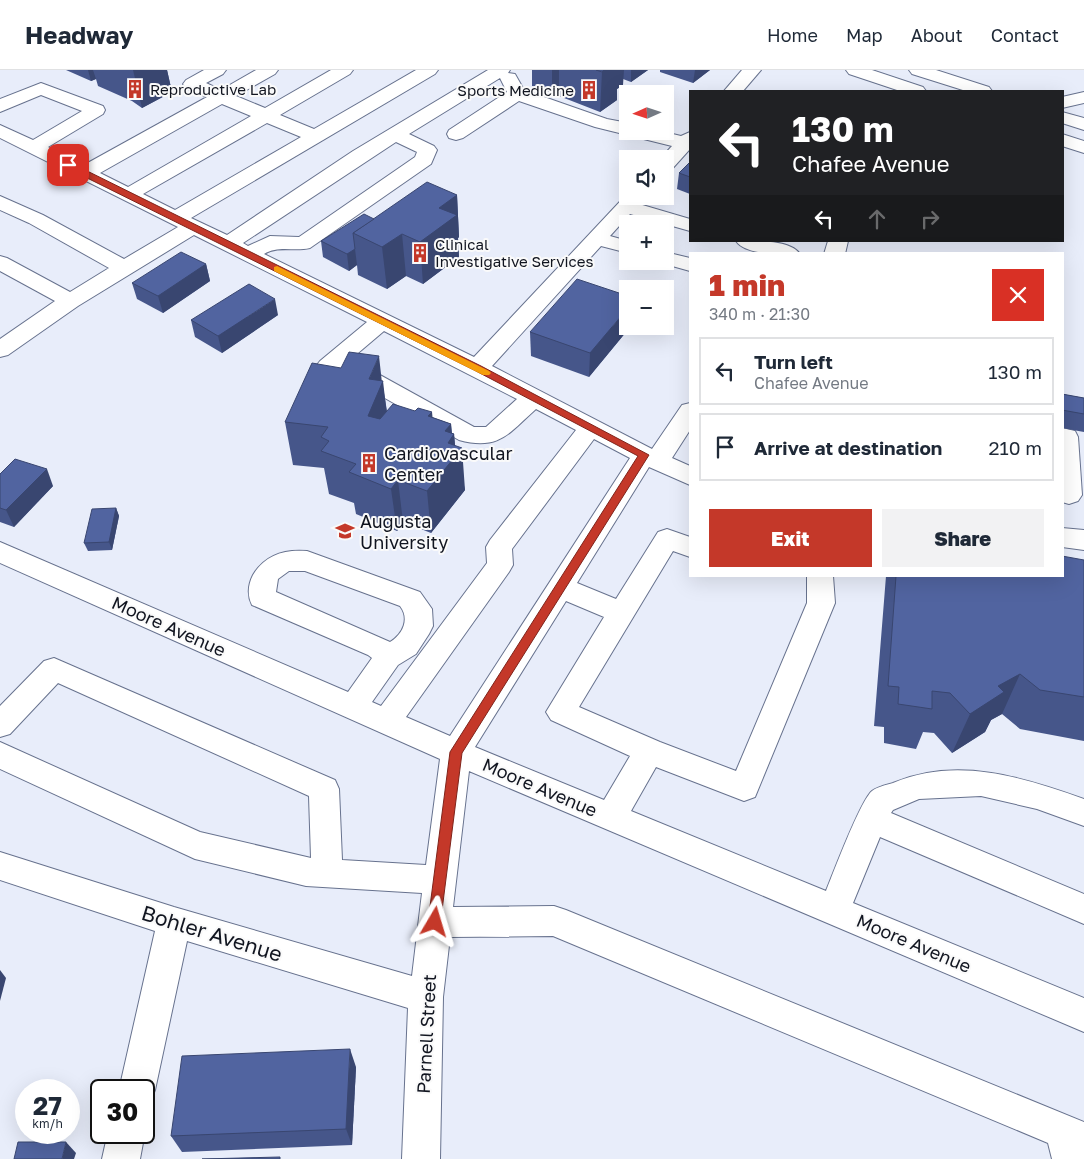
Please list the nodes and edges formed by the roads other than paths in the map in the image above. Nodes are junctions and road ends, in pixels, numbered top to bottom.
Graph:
1 (217, 70) edge
2 (269, 70) edge
3 (344, 70) edge
4 (429, 70) edge
5 (503, 70) edge
6 (752, 70) edge
7 (855, 70) edge
8 (918, 70) edge
9 (734, 90) edge
10 (909, 90) edge
11 (980, 90) edge
12 (517, 94) junction
13 (222, 97) junction
14 (1084, 97) edge
15 (1064, 102) edge
16 (0, 106) edge
17 (265, 116) junction
18 (1064, 118) edge
19 (1084, 124) edge
20 (619, 127) edge
21 (0, 131) edge
22 (395, 134) junction
23 (456, 134) dead end
24 (314, 136) junction
25 (674, 138) edge
26 (687, 140) edge
27 (1064, 141) edge
28 (1084, 147) edge
29 (33, 148) junction
30 (674, 155) edge
31 (85, 173) junction
32 (128, 195) junction
33 (0, 202) edge
34 (628, 205) edge
35 (639, 205) edge
36 (185, 223) junction
37 (689, 225) edge
38 (251, 228) junction
39 (597, 239) junction
40 (270, 242) junction
41 (749, 242) edge
42 (228, 244) junction
43 (619, 245) edge
44 (783, 252) edge
45 (248, 254) junction
46 (674, 261) edge
47 (0, 262) edge
48 (689, 265) edge
49 (124, 268) junction
50 (70, 301) junction
51 (382, 321) junction
52 (5, 339) edge
53 (477, 368) junction
54 (534, 398) junction
55 (689, 412) edge
56 (591, 427) junction
57 (1064, 436) edge
58 (650, 458) junction
59 (689, 476) edge
60 (1072, 495) edge
61 (1064, 537) edge
62 (1084, 540) edge
63 (689, 547) edge
64 (0, 552) edge
65 (820, 577) edge
66 (560, 588) junction
67 (621, 613) junction
68 (388, 657) junction
69 (353, 707) junction
70 (386, 722) junction
71 (0, 725) edge
72 (649, 750) junction
73 (456, 752) junction
74 (0, 755) edge
75 (1084, 813) edge
76 (611, 817) junction
77 (872, 819) junction
78 (0, 866) edge
79 (327, 873) junction
80 (440, 880) junction
81 (1084, 909) edge
82 (834, 910) junction
83 (174, 922) junction
84 (435, 922) junction
85 (426, 997) junction
86 (1084, 1015) edge
87 (139, 1079) edge
88 (1073, 1143) edge
89 (124, 1144) edge
90 (121, 1159) edge
91 (421, 1159) edge

1 - 13 street
2 - 13 street
3 - 17 street
4 - 24 street
5 - 12 street
5 - 22 street
6 - 9 street
7 - 10 street
8 - 11 street
12 - 20 street
12 - 23 street
13 - 17 street
13 - 31 street
14 - 15 street
16 - 29 street
17 - 24 street
17 - 32 street
18 - 19 street
21 - 29 street
22 - 38 street
22 - 40 street
24 - 36 street
25 - 26 street
26 - 30 street
27 - 28 street
29 - 31 street
31 - 32 street
32 - 36 street
33 - 49 street
34 - 39 street
35 - 37 street
36 - 42 street
36 - 49 street
38 - 40 street
38 - 42 street
39 - 43 street
39 - 53 street
40 - 45 street
41 - 44 street
42 - 45 street
45 - 51 street
46 - 48 street
47 - 50 street
49 - 50 street
50 - 52 street
51 - 53 street
51 - 54 street
53 - 54 street
54 - 56 street
55 - 58 street, Parnell Street
56 - 58 street
56 - 70 street
57 - 60 street
58 - 59 street
58 - 66 street, Parnell Street
61 - 62 street
63 - 67 street
64 - 69 street, Moore Avenue
65 - 72 street
66 - 67 street
66 - 73 street, Parnell Street
67 - 72 street
68 - 68 street
68 - 69 street
69 - 70 street, Moore Avenue
70 - 73 street, Moore Avenue
71 - 79 street
72 - 76 street
73 - 76 street, Moore Avenue
73 - 80 street, Parnell Street
74 - 79 street
75 - 77 street
76 - 82 street, Moore Avenue
77 - 81 street
77 - 82 street
78 - 83 street, Bohler Avenue
79 - 80 street
80 - 84 street, Parnell Street
82 - 86 street, Moore Avenue
83 - 85 street, Bohler Avenue
83 - 87 street
84 - 85 street, Parnell Street
84 - 88 street
85 - 91 street, Parnell Street
89 - 90 street

